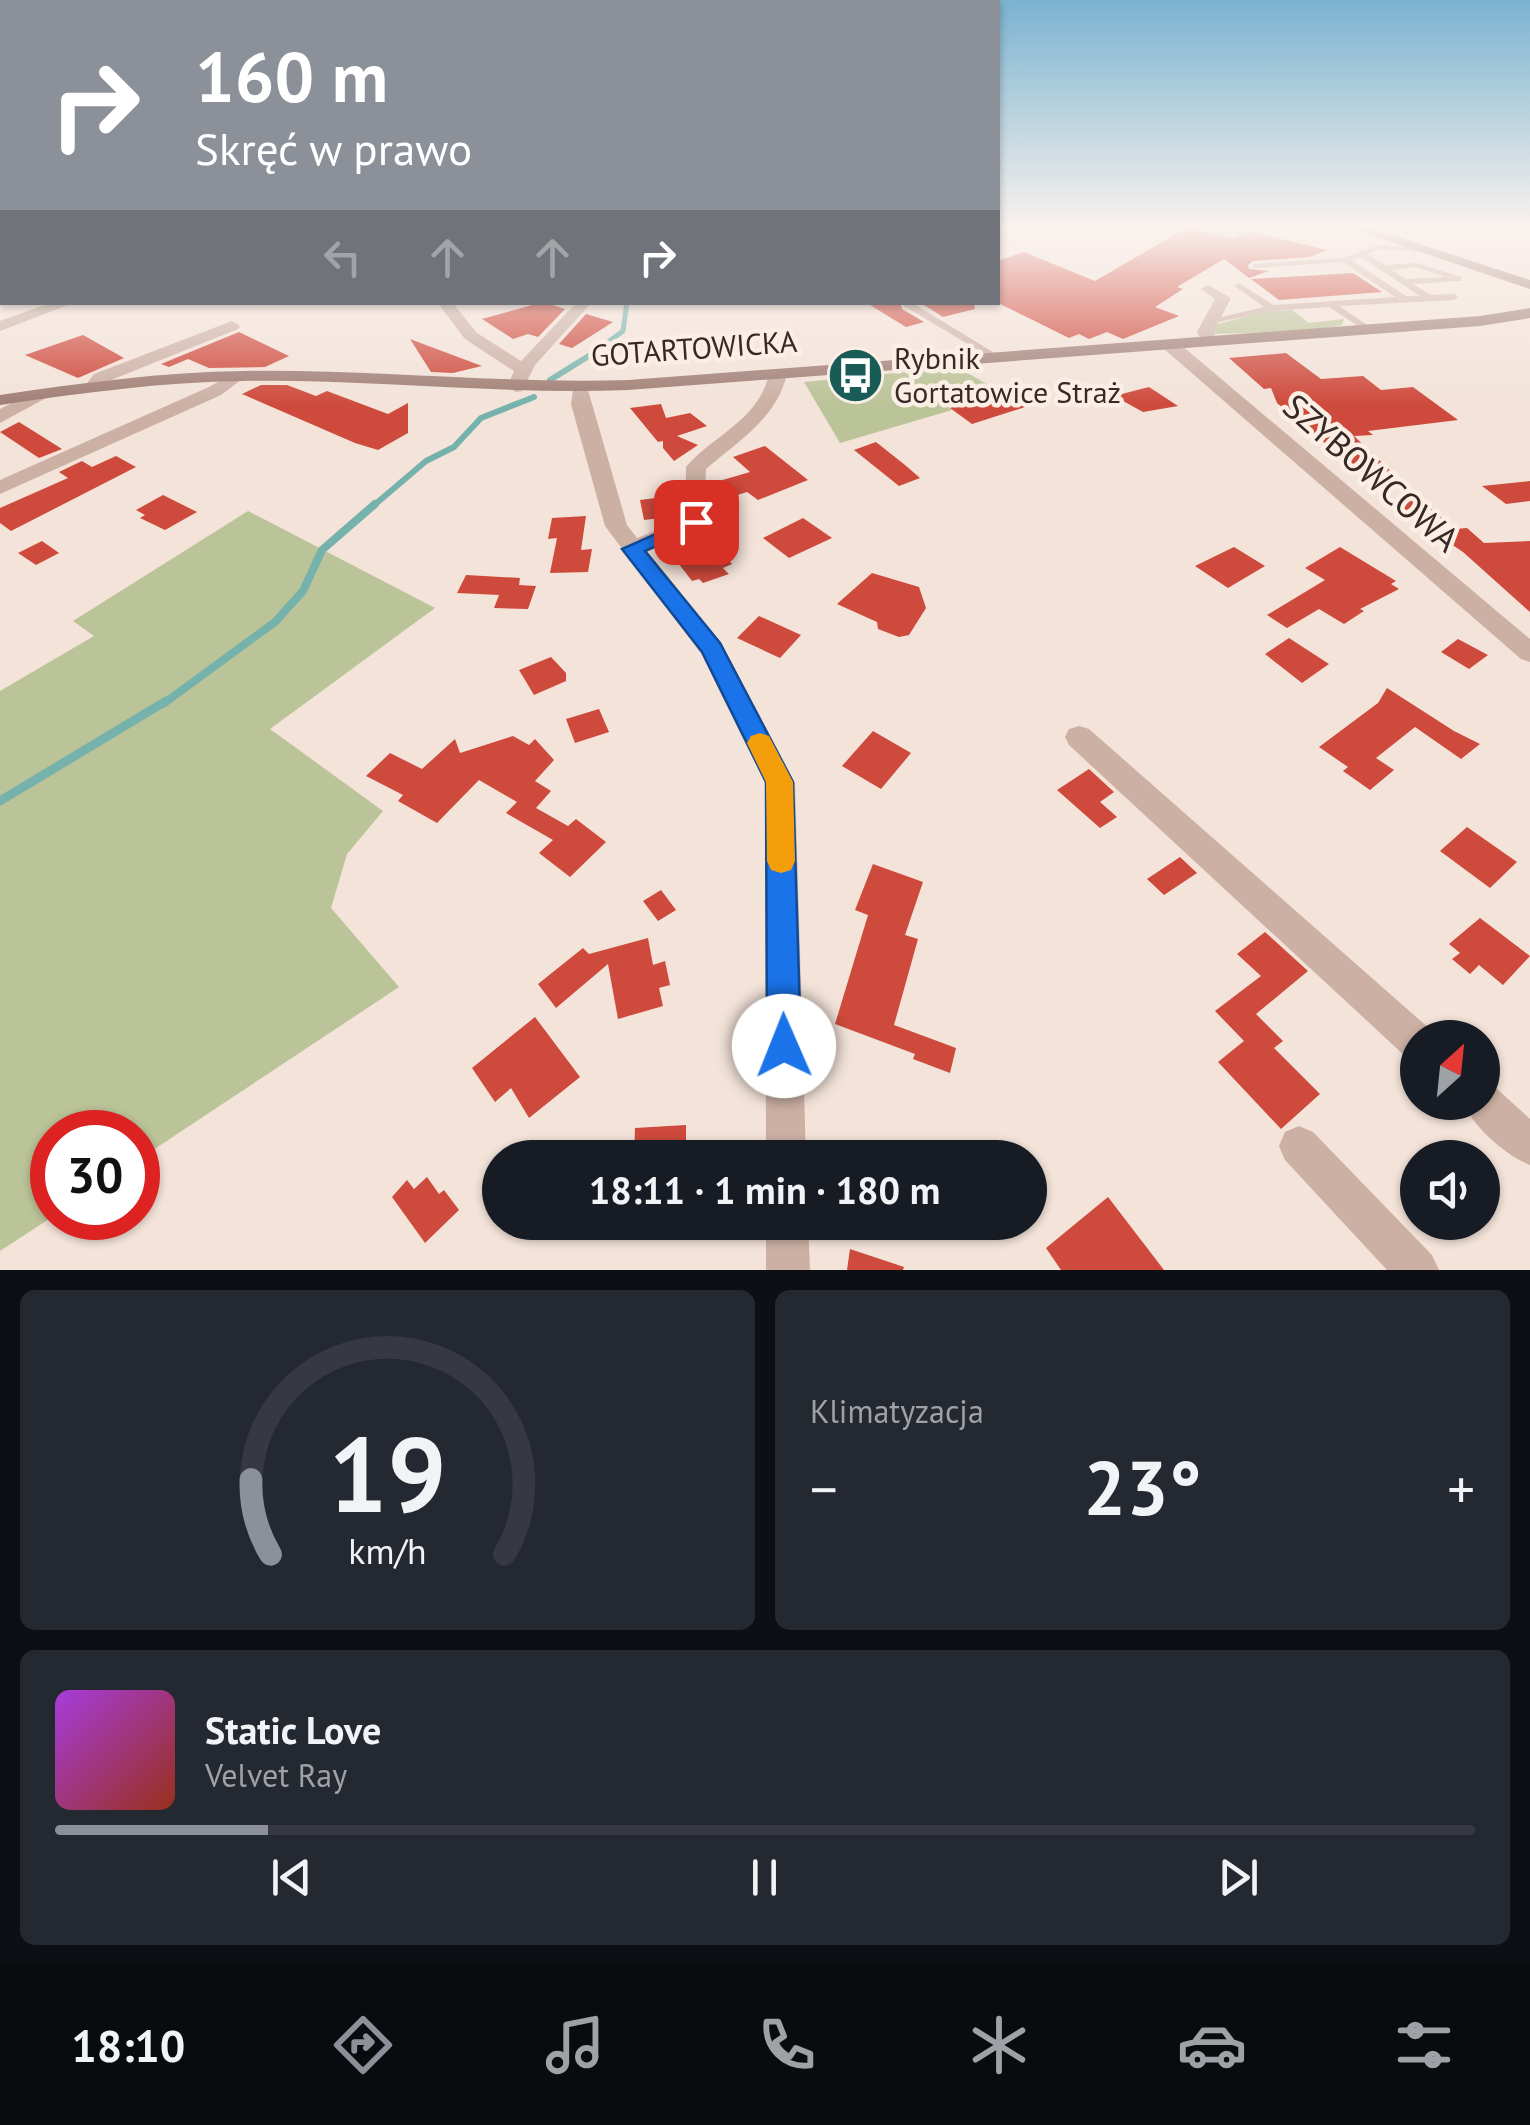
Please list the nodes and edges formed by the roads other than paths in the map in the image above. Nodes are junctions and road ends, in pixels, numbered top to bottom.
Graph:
1 (1242, 286) edge
2 (1385, 286) edge
3 (1411, 286) edge
4 (1500, 286) edge
5 (1208, 289) dead end
6 (1523, 295) edge
7 (1454, 297) dead end
8 (1429, 298) junction
9 (1404, 299) junction
10 (1332, 304) junction
11 (60, 305) edge
12 (446, 305) edge
13 (583, 305) edge
14 (909, 305) edge
15 (1272, 308) junction
16 (1496, 316) junction
17 (1530, 316) edge
18 (0, 326) edge
19 (232, 326) dead end
20 (1366, 328) junction
21 (1209, 331) junction
22 (1169, 344) junction
23 (996, 357) junction
24 (778, 374) junction
25 (236, 376) junction
26 (518, 378) junction
27 (93, 387) junction
28 (580, 387) junction
29 (40, 394) junction
30 (0, 400) edge
31 (0, 418) edge
32 (0, 488) edge
33 (632, 549) junction
34 (1530, 652) edge
35 (1079, 738) dead end
36 (1400, 1027) edge
37 (1500, 1118) edge
38 (786, 1140) edge
39 (1530, 1144) edge
40 (1299, 1146) dead end
41 (787, 1240) edge
42 (788, 1270) edge
43 (1417, 1270) edge

1 - 15 lane
2 - 9 lane
3 - 8 lane
4 - 6 street
5 - 21 street
6 - 16 street
7 - 8 lane
8 - 9 lane
9 - 10 lane
10 - 15 lane
10 - 20 lane
11 - 18 street
12 - 26 street
13 - 26 street
14 - 23 lane
15 - 21 lane
16 - 17 street, GOTARTOWICKA
16 - 20 street, GOTARTOWICKA
19 - 27 street
20 - 21 street, GOTARTOWICKA
21 - 22 street, GOTARTOWICKA
22 - 23 street, GOTARTOWICKA
22 - 34 street, SZYBOWCOWA
23 - 24 street, GOTARTOWICKA
24 - 28 street, GOTARTOWICKA
24 - 33 street
25 - 26 street, GOTARTOWICKA
25 - 27 street, GOTARTOWICKA
25 - 32 street
26 - 28 street, GOTARTOWICKA
27 - 29 street, GOTARTOWICKA
28 - 33 street
29 - 30 street, GOTARTOWICKA
29 - 31 street, GOTARTOWICKA
33 - 38 street
35 - 36 street
37 - 39 street
40 - 43 street
41 - 42 street

